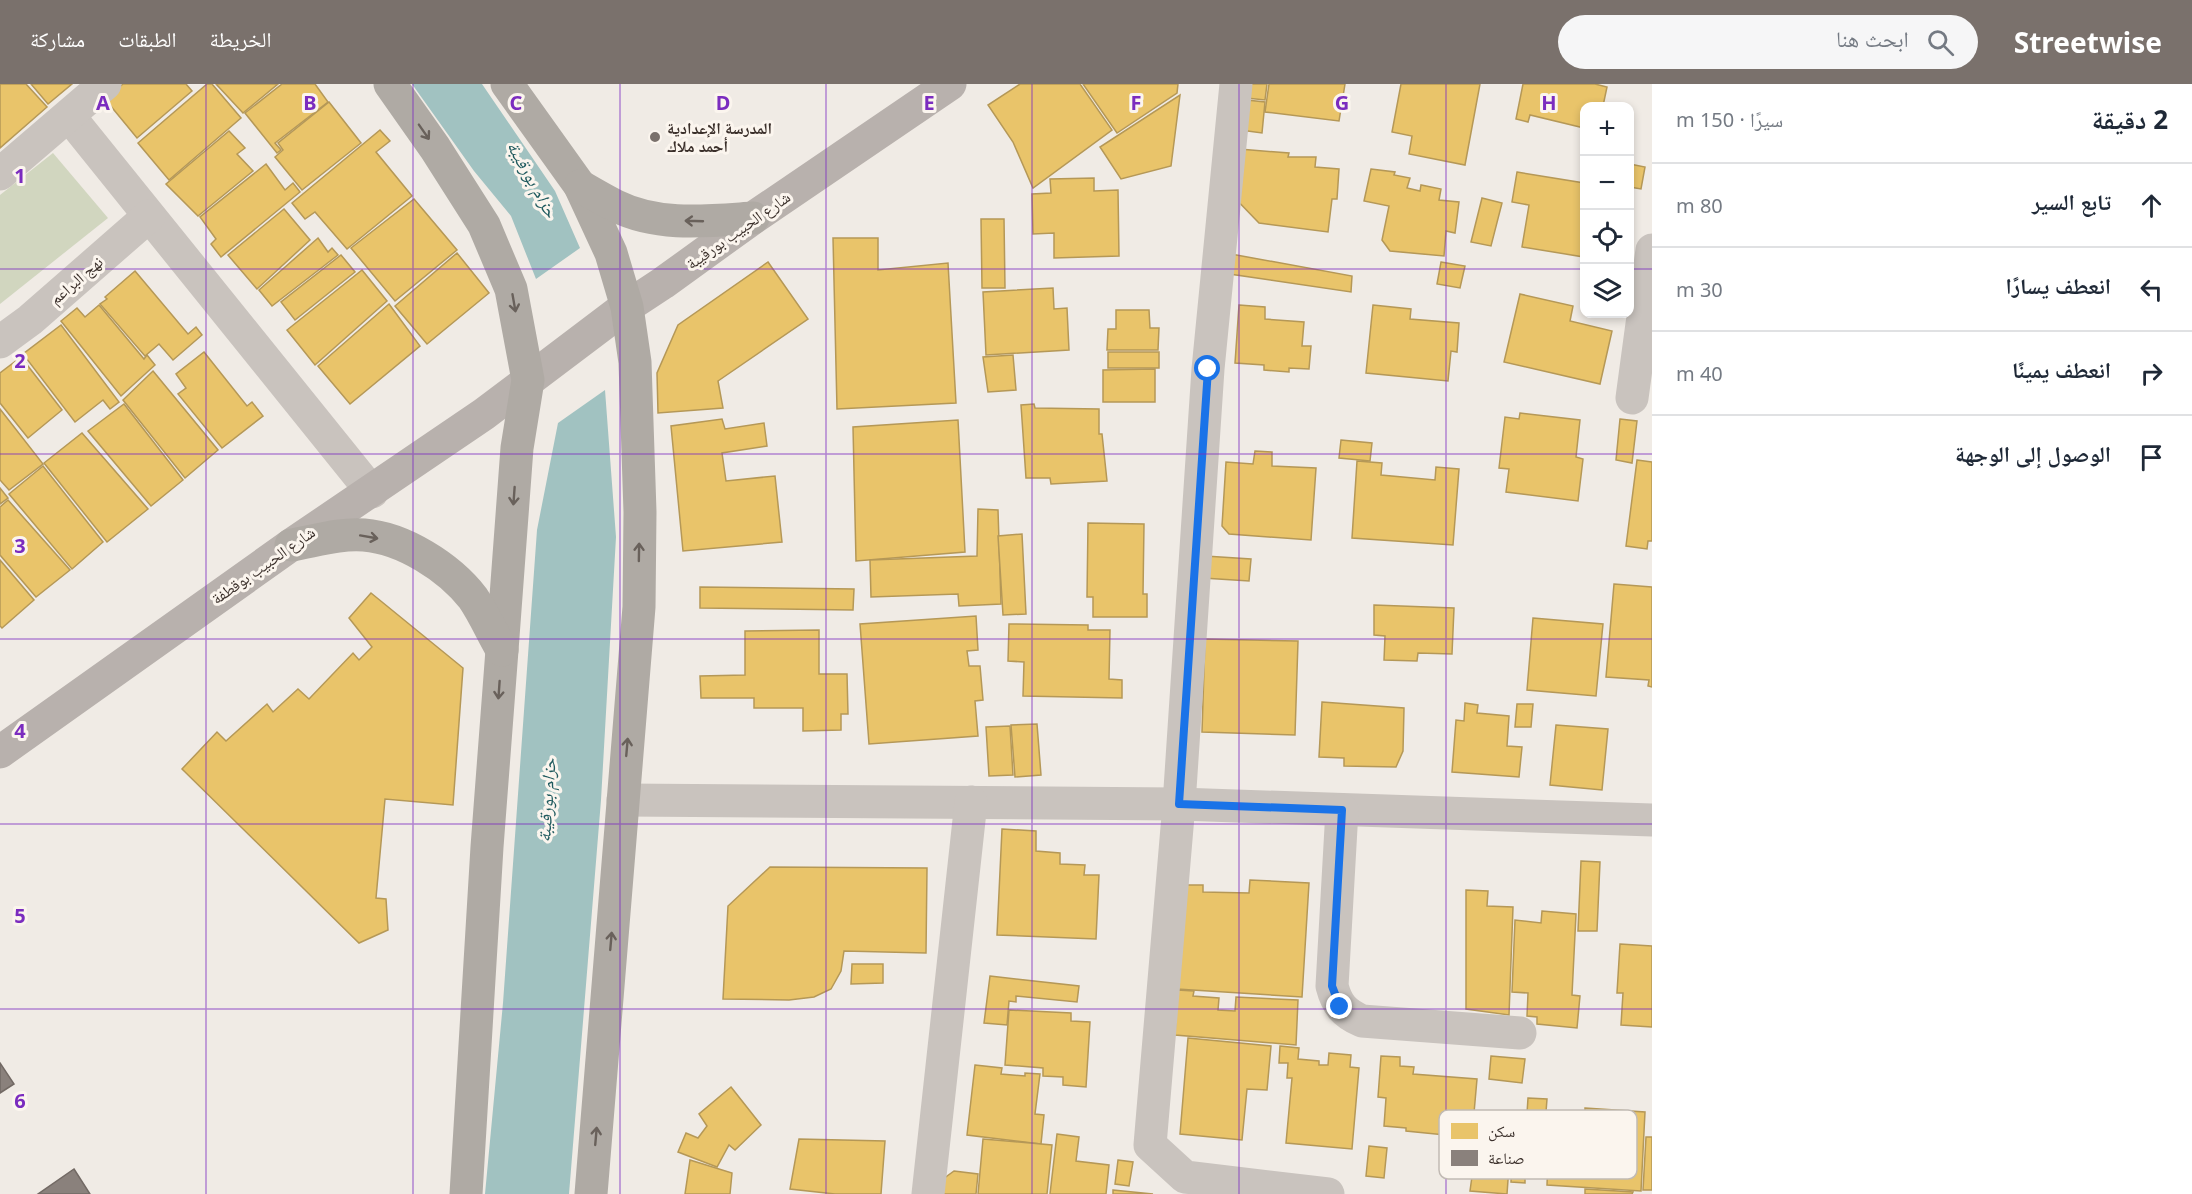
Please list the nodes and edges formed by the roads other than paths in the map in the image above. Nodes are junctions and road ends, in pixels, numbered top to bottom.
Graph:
1 (105, 84) edge
2 (390, 84) edge
3 (507, 84) edge
4 (950, 84) edge
5 (1236, 84) edge
6 (69, 116) junction
7 (0, 174) edge
8 (580, 186) junction
9 (150, 216) junction
10 (753, 218) junction
11 (1652, 250) edge
12 (627, 307) junction
13 (0, 342) edge
14 (528, 380) junction
15 (1632, 398) dead end
16 (372, 492) junction
17 (291, 545) junction
18 (502, 650) junction
19 (0, 752) edge
20 (623, 800) junction
21 (971, 802) junction
22 (1179, 804) junction
23 (1342, 810) junction
24 (1652, 820) edge
25 (1520, 1033) dead end
26 (466, 1194) edge
27 (591, 1194) edge
28 (928, 1194) edge
29 (1328, 1194) edge

1 - 6 street
2 -> 14 highway
3 - 8 highway
4 - 10 main road, شارع الحبيب بورقيبة
5 - 22 street
6 - 7 street
6 - 9 street
10 -> 8 highway
8 - 12 highway
9 - 13 street, نهج البراعم
9 - 16 street
10 - 12 main road, شارع الحبيب بورقيبة
11 - 15 street
12 - 14 main road, شارع الحبيب بورقيبة
20 -> 12 highway
14 - 16 main road, شارع الحبيب بوقطفة
14 -> 18 highway
16 - 17 main road, شارع الحبيب بوقطفة
17 -> 18 highway
17 - 19 main road, شارع الحبيب بوقطفة
18 -> 26 highway
20 - 21 street
27 -> 20 highway
21 - 22 street
21 - 28 street
22 - 23 street
22 - 29 street
23 - 24 street
23 - 25 street

